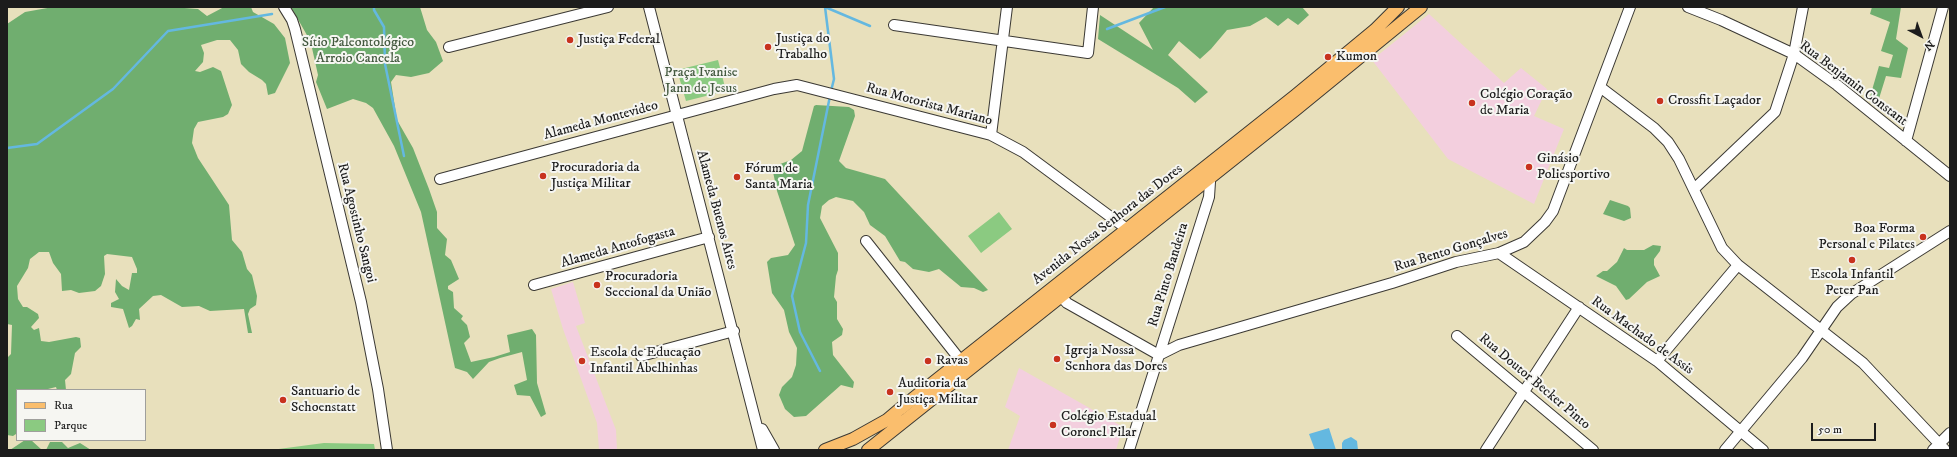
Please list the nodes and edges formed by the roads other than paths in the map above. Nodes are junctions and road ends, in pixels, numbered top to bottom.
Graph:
1 (284, 7) edge
2 (608, 7) edge
3 (649, 7) edge
4 (1007, 7) edge
5 (1093, 7) edge
6 (1398, 7) edge
7 (1421, 7) edge
8 (1630, 7) edge
9 (1688, 7) edge
10 (1803, 7) edge
11 (1943, 7) edge
12 (894, 24) dead end
13 (1003, 41) junction
14 (449, 47) dead end
15 (1794, 54) junction
16 (1600, 87) junction
17 (816, 90) joint
18 (677, 115) junction
19 (991, 135) junction
20 (1906, 141) junction
21 (1206, 173) junction
22 (1950, 176) edge
23 (440, 179) dead end
24 (1694, 189) junction
25 (1127, 229) junction
26 (1950, 231) edge
27 (709, 237) junction
28 (866, 241) dead end
29 (1499, 253) junction
30 (1738, 266) junction
31 (534, 285) dead end
32 (1057, 292) junction
33 (1579, 307) junction
34 (734, 331) junction
35 (1820, 331) junction
36 (1457, 336) dead end
37 (1159, 355) junction
38 (641, 356) dead end
39 (961, 361) junction
40 (1657, 361) junction
41 (1524, 392) junction
42 (757, 420) junction
43 (1741, 431) junction
44 (1950, 433) edge
45 (1939, 448) edge
46 (387, 450) edge
47 (763, 450) edge
48 (774, 450) edge
49 (825, 450) edge
50 (868, 450) edge
51 (1129, 450) edge
52 (1486, 450) edge
53 (1593, 450) edge
54 (1725, 450) edge
55 (1763, 450) edge

1 - 46 street, Rua Agostinho Sangoi
2 - 14 street
3 - 18 street, Alameda Buenos Aires
4 - 13 street
5 - 13 street
6 - 21 main road, Avenida Nossa Senhora das Dores
7 - 21 main road, Avenida Nossa Senhora das Dores
8 - 16 street, Rua Bento Gonçalves
9 - 15 street, Rua Benjamin Constant
10 - 15 street
11 - 20 street
12 - 13 street
13 - 19 street
15 - 20 street, Rua Benjamin Constant
15 - 24 street
16 - 24 street
16 - 29 street, Rua Bento Gonçalves
17 - 18 street, Alameda Montevideo
17 - 19 street, Rua Motorista Mariano
18 - 23 street, Alameda Montevideo
18 - 27 street, Alameda Buenos Aires
19 - 25 street, Rua Motorista Mariano
20 - 22 street, Rua Benjamin Constant
21 - 25 main road, Avenida Nossa Senhora das Dores
21 - 32 main road, Avenida Nossa Senhora das Dores
21 - 37 street, Rua Pinto Bandeira
24 - 30 street
25 - 32 main road, Avenida Nossa Senhora das Dores
26 - 35 street
27 - 31 street, Alameda Antofogasta
27 - 34 street, Alameda Buenos Aires
28 - 39 street
29 - 33 street, Rua Machado de Assis
29 - 37 street, Rua Bento Gonçalves
30 - 35 street
30 - 40 street
32 - 37 street
32 - 39 main road, Avenida Nossa Senhora das Dores
32 - 50 main road, Avenida Nossa Senhora das Dores
33 - 40 street, Rua Machado de Assis
33 - 41 street
34 - 38 street
34 - 42 street, Alameda Buenos Aires
35 - 43 street
35 - 45 street
36 - 41 street, Rua Doutor Becker Pinto
37 - 51 street, Rua Pinto Bandeira
39 - 49 main road, Avenida Nossa Senhora das Dores
40 - 43 street, Rua Machado de Assis
41 - 52 street
41 - 53 street, Rua Doutor Becker Pinto
42 - 47 street, Alameda Buenos Aires
42 - 48 street, Alameda Buenos Aires
43 - 54 street
43 - 55 street, Rua Machado de Assis
44 - 45 street

